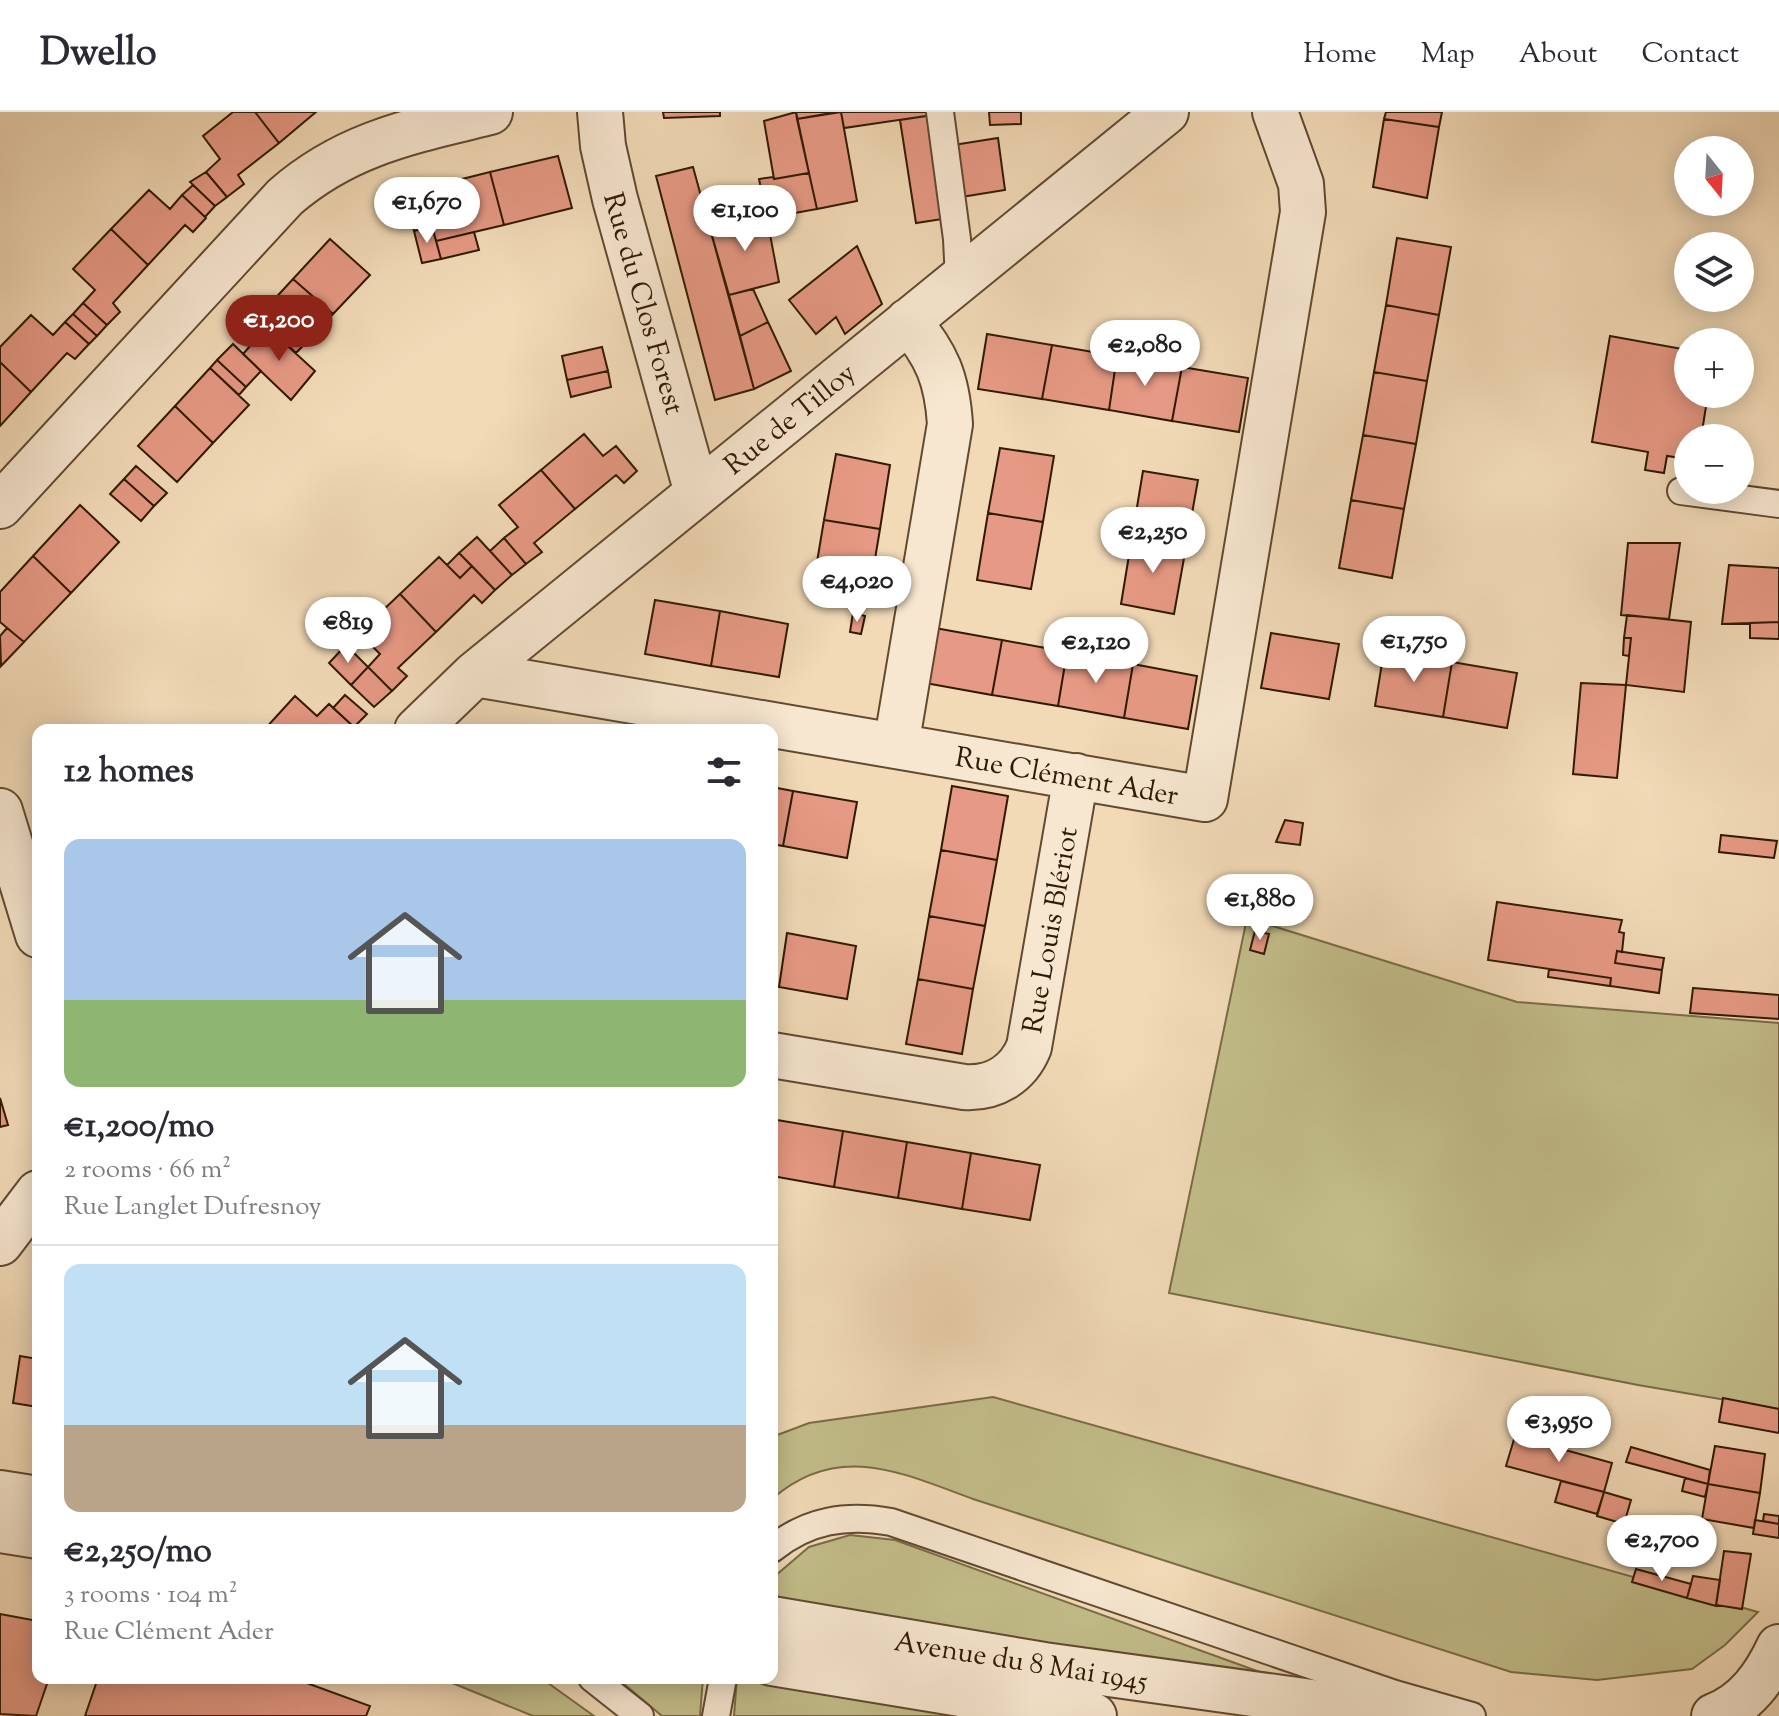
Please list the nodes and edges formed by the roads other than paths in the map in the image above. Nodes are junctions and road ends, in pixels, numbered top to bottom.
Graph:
1 (490, 112) edge
2 (600, 112) edge
3 (940, 112) edge
4 (1166, 112) edge
5 (1275, 112) edge
6 (959, 280) junction
7 (908, 321) junction
8 (697, 493) junction
9 (1754, 501) edge
10 (1779, 504) edge
11 (0, 506) edge
12 (475, 674) junction
13 (423, 724) edge
14 (767, 724) edge
15 (778, 726) edge
16 (896, 746) junction
17 (1076, 776) junction
18 (0, 811) edge
19 (32, 915) edge
20 (778, 1056) edge
21 (32, 1201) edge
22 (0, 1243) edge
23 (0, 1493) edge
24 (32, 1498) edge
25 (0, 1530) edge
26 (32, 1535) edge
27 (778, 1544) edge
28 (778, 1620) edge
29 (928, 1645) junction
30 (1779, 1647) edge
31 (778, 1664) edge
32 (600, 1684) edge
33 (722, 1684) edge
34 (1728, 1708) edge
35 (1084, 1715) edge
36 (640, 1716) edge
37 (716, 1716) edge
38 (1412, 1716) edge
39 (1472, 1716) edge

1 - 11 street
2 - 8 street, Rue du Clos Forest
3 - 6 lane
4 - 6 street, Rue de Tilloy
5 - 17 street, Rue Clément Ader
6 - 7 street, Rue de Tilloy
7 - 8 street, Rue de Tilloy
7 - 16 street
8 - 12 street, Rue de Tilloy
9 - 10 lane
12 - 13 street, Rue de Tilloy
12 - 14 street, Rue Clément Ader
15 - 16 street, Rue Clément Ader
16 - 17 street, Rue Clément Ader
17 - 20 street, Rue Louis Blériot
18 - 19 street
21 - 22 street
23 - 24 street
25 - 26 street
27 - 39 lane
28 - 29 street, Avenue du 8 Mai 1945
29 - 35 lane
29 - 38 street, Avenue du 8 Mai 1945
30 - 34 street
31 - 35 street, Avenue du 8 Mai 1945
32 - 36 lane
33 - 37 lane

